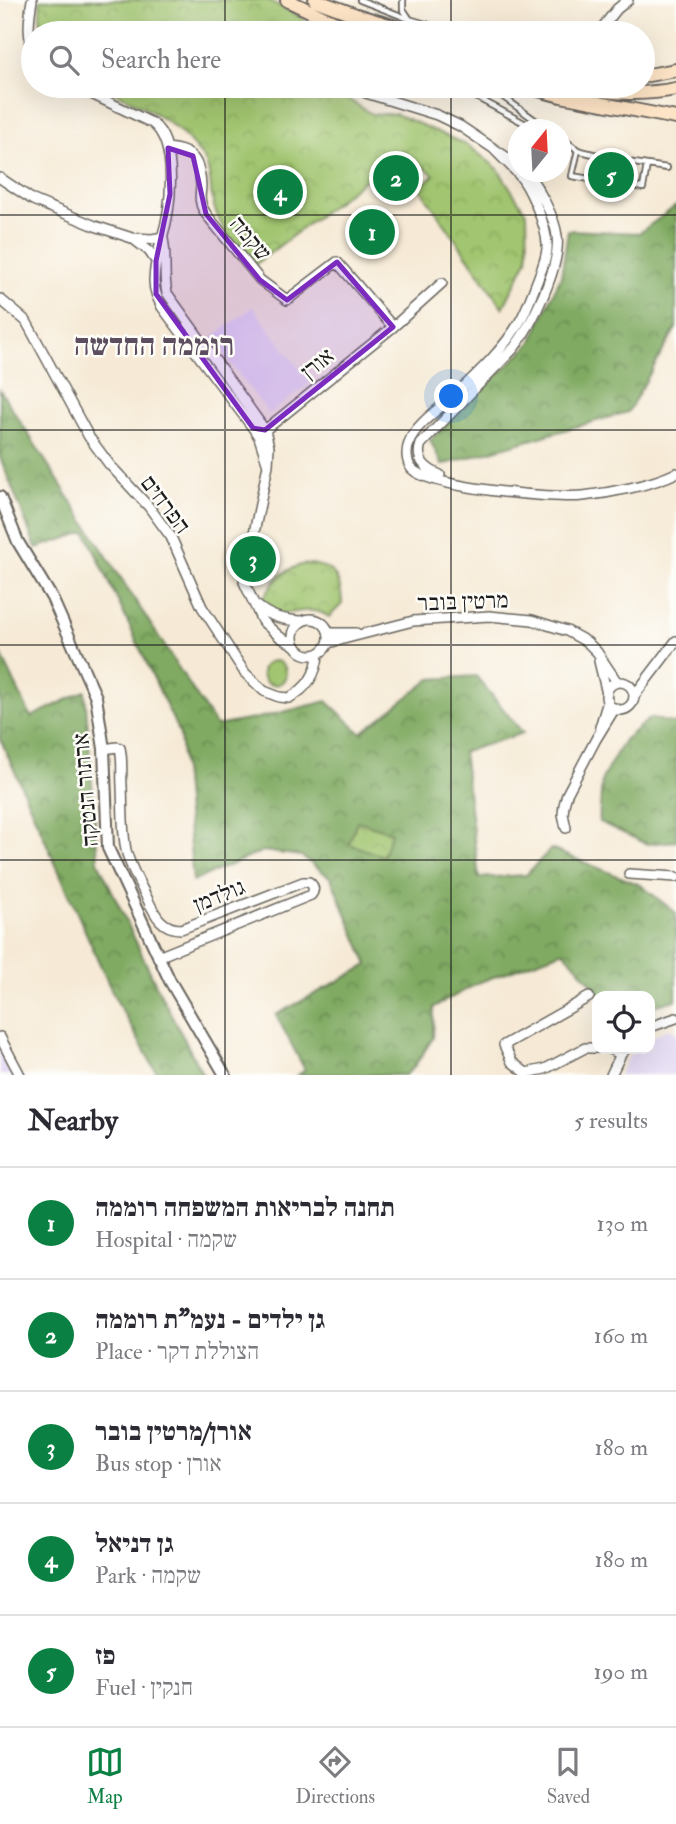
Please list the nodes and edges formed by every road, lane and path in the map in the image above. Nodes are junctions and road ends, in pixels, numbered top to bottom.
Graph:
1 (32, 0) edge
2 (287, 0) edge
3 (315, 0) edge
4 (360, 0) edge
5 (403, 0) edge
6 (628, 0) edge
7 (356, 15) junction
8 (409, 19) junction
9 (29, 21) edge
10 (328, 21) edge
11 (354, 21) edge
12 (376, 21) edge
13 (416, 21) edge
14 (608, 21) edge
15 (676, 70) edge
16 (655, 74) edge
17 (676, 89) edge
18 (655, 93) edge
19 (101, 98) edge
20 (382, 98) edge
21 (478, 98) edge
22 (505, 98) edge
23 (571, 98) edge
24 (385, 99) joint
25 (676, 118) edge
26 (517, 119) edge
27 (534, 119) edge
28 (571, 146) edge
29 (168, 148) junction
30 (494, 149) junction
31 (578, 150) junction
32 (508, 158) edge
33 (647, 165) junction
34 (667, 168) dead end
35 (0, 178) edge
36 (534, 182) edge
37 (163, 237) junction
38 (132, 238) junction
39 (156, 261) junction
40 (442, 283) dead end
41 (0, 299) edge
42 (393, 327) junction
43 (253, 428) junction
44 (265, 430) junction
45 (268, 465) junction
46 (674, 476) edge
47 (465, 485) junction
48 (0, 497) edge
49 (252, 602) junction
50 (301, 621) junction
51 (329, 638) junction
52 (676, 641) edge
53 (298, 649) junction
54 (597, 652) junction
55 (318, 654) junction
56 (653, 671) junction
57 (309, 679) junction
58 (622, 683) junction
59 (634, 696) junction
60 (607, 697) junction
61 (615, 708) junction
62 (596, 739) junction
63 (104, 749) junction
64 (566, 828) dead end
65 (629, 874) dead end
66 (676, 877) edge
67 (159, 957) junction
68 (589, 997) dead end
69 (676, 1018) edge
70 (655, 1025) edge
71 (0, 1037) edge
72 (592, 1048) edge
73 (623, 1054) edge
74 (20, 1075) edge
75 (225, 1075) edge
76 (611, 1075) edge

1 - 9 street
2 - 10 main road
3 - 7 main road
4 - 8 lane
5 - 8 lane
6 - 14 street
7 - 11 street
7 - 12 main road
8 - 13 lane
15 - 16 main road
17 - 18 main road
19 - 29 street, שקמה
20 - 24 street
21 - 26 lane
22 - 27 lane
23 - 25 main road
24 - 30 street
28 - 31 lane
29 - 37 street
29 - 42 street, שקמה
30 - 32 street
30 - 47 street
31 - 33 lane
31 - 33 lane
33 - 34 lane
35 - 38 street
36 - 47 street
37 - 38 street
37 - 39 street
37 - 44 street
38 - 39 street
39 - 43 street
40 - 42 street, אורן
41 - 57 street, הפרחים
42 - 44 street, אורן
43 - 44 street
43 - 45 street
44 - 45 street
45 - 49 street
46 - 47 street
48 - 63 street, ארתור הנטקה
49 - 50 street
49 - 53 street
50 - 51 street
50 - 53 street
51 - 54 street, מרטין בובר
51 - 55 street
52 - 56 street
53 - 55 street
53 - 57 street
54 - 58 street, מרטין בובר
54 - 60 street
55 - 57 street
56 - 58 street
56 - 59 street
58 - 59 street
58 - 60 street
59 - 61 street
60 - 61 street
60 - 62 street
61 - 62 street
62 - 64 street
63 - 67 street, ארתור הנטקה
63 - 67 street, גולדמן
65 - 66 street
67 - 75 street, ארתור הנטקה
68 - 72 street
69 - 70 street
71 - 74 street
73 - 76 street

